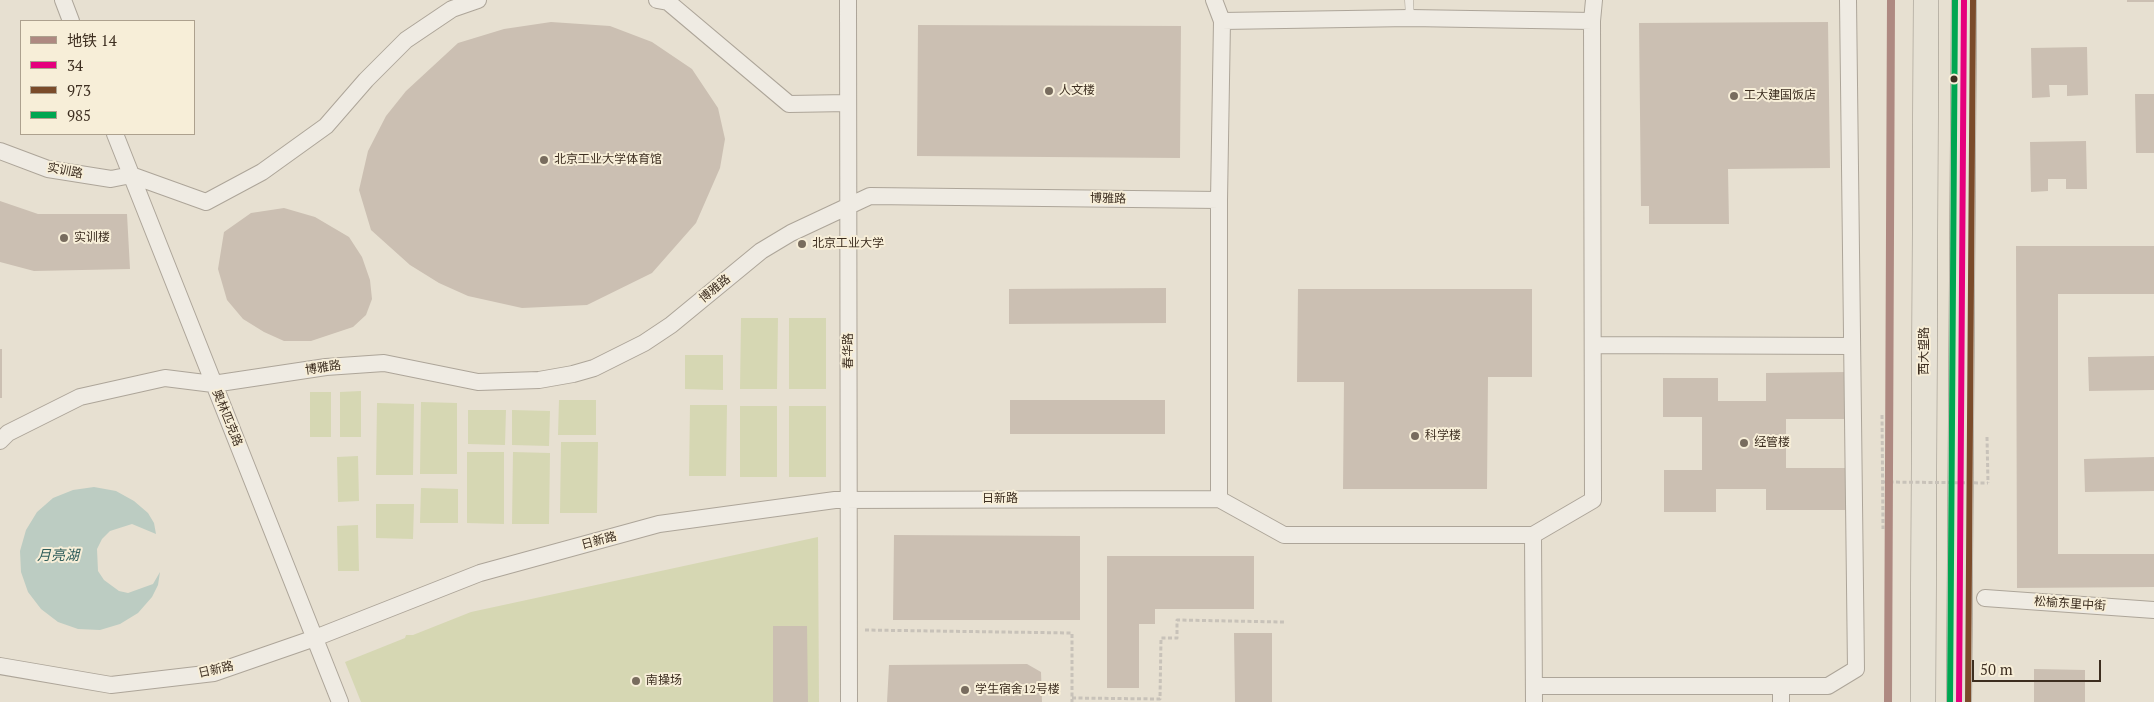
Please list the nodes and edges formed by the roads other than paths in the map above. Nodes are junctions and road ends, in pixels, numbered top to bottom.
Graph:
1 (63, 0) edge
2 (478, 0) edge
3 (657, 0) edge
4 (848, 0) edge
5 (1214, 0) edge
6 (1409, 0) edge
7 (1594, 0) edge
8 (1848, 0) edge
9 (1926, 0) edge
10 (1964, 0) edge
11 (1410, 18) junction
12 (72, 20) edge
13 (1222, 21) junction
14 (1592, 21) junction
15 (848, 103) junction
16 (116, 135) edge
17 (0, 151) edge
18 (131, 174) junction
19 (1219, 200) junction
20 (848, 208) junction
21 (1593, 345) junction
22 (1852, 346) junction
23 (213, 384) junction
24 (0, 441) edge
25 (1219, 499) junction
26 (850, 500) junction
27 (1533, 535) junction
28 (1985, 598) dead end
29 (2154, 610) edge
30 (315, 638) junction
31 (0, 666) edge
32 (1534, 694) edge
33 (1781, 694) edge
34 (340, 702) edge
35 (849, 702) edge
36 (1923, 702) edge
37 (1959, 702) edge

1 - 12 street
2 - 18 street
3 - 15 street
4 - 15 street, 春华路
5 - 13 street
6 - 11 lane
7 - 14 street
8 - 22 street
9 - 36 main road, 西大望路
10 - 37 main road
11 - 13 street
11 - 14 street
13 - 19 street
14 - 21 street
15 - 20 street, 春华路
16 - 18 street, 奥林匹克路
17 - 18 street, 实训路
18 - 23 street, 奥林匹克路
19 - 20 street, 博雅路
19 - 25 street
20 - 23 street, 博雅路
20 - 26 street, 春华路
21 - 22 street
21 - 27 street
22 - 33 street
23 - 24 street, 博雅路
23 - 30 street, 奥林匹克路
25 - 26 street, 日新路
25 - 27 street
26 - 30 street, 日新路
26 - 35 street, 春华路
27 - 32 street
28 - 29 street, 松榆东里中街
30 - 31 street, 日新路
30 - 34 street, 奥林匹克路
32 - 33 street

